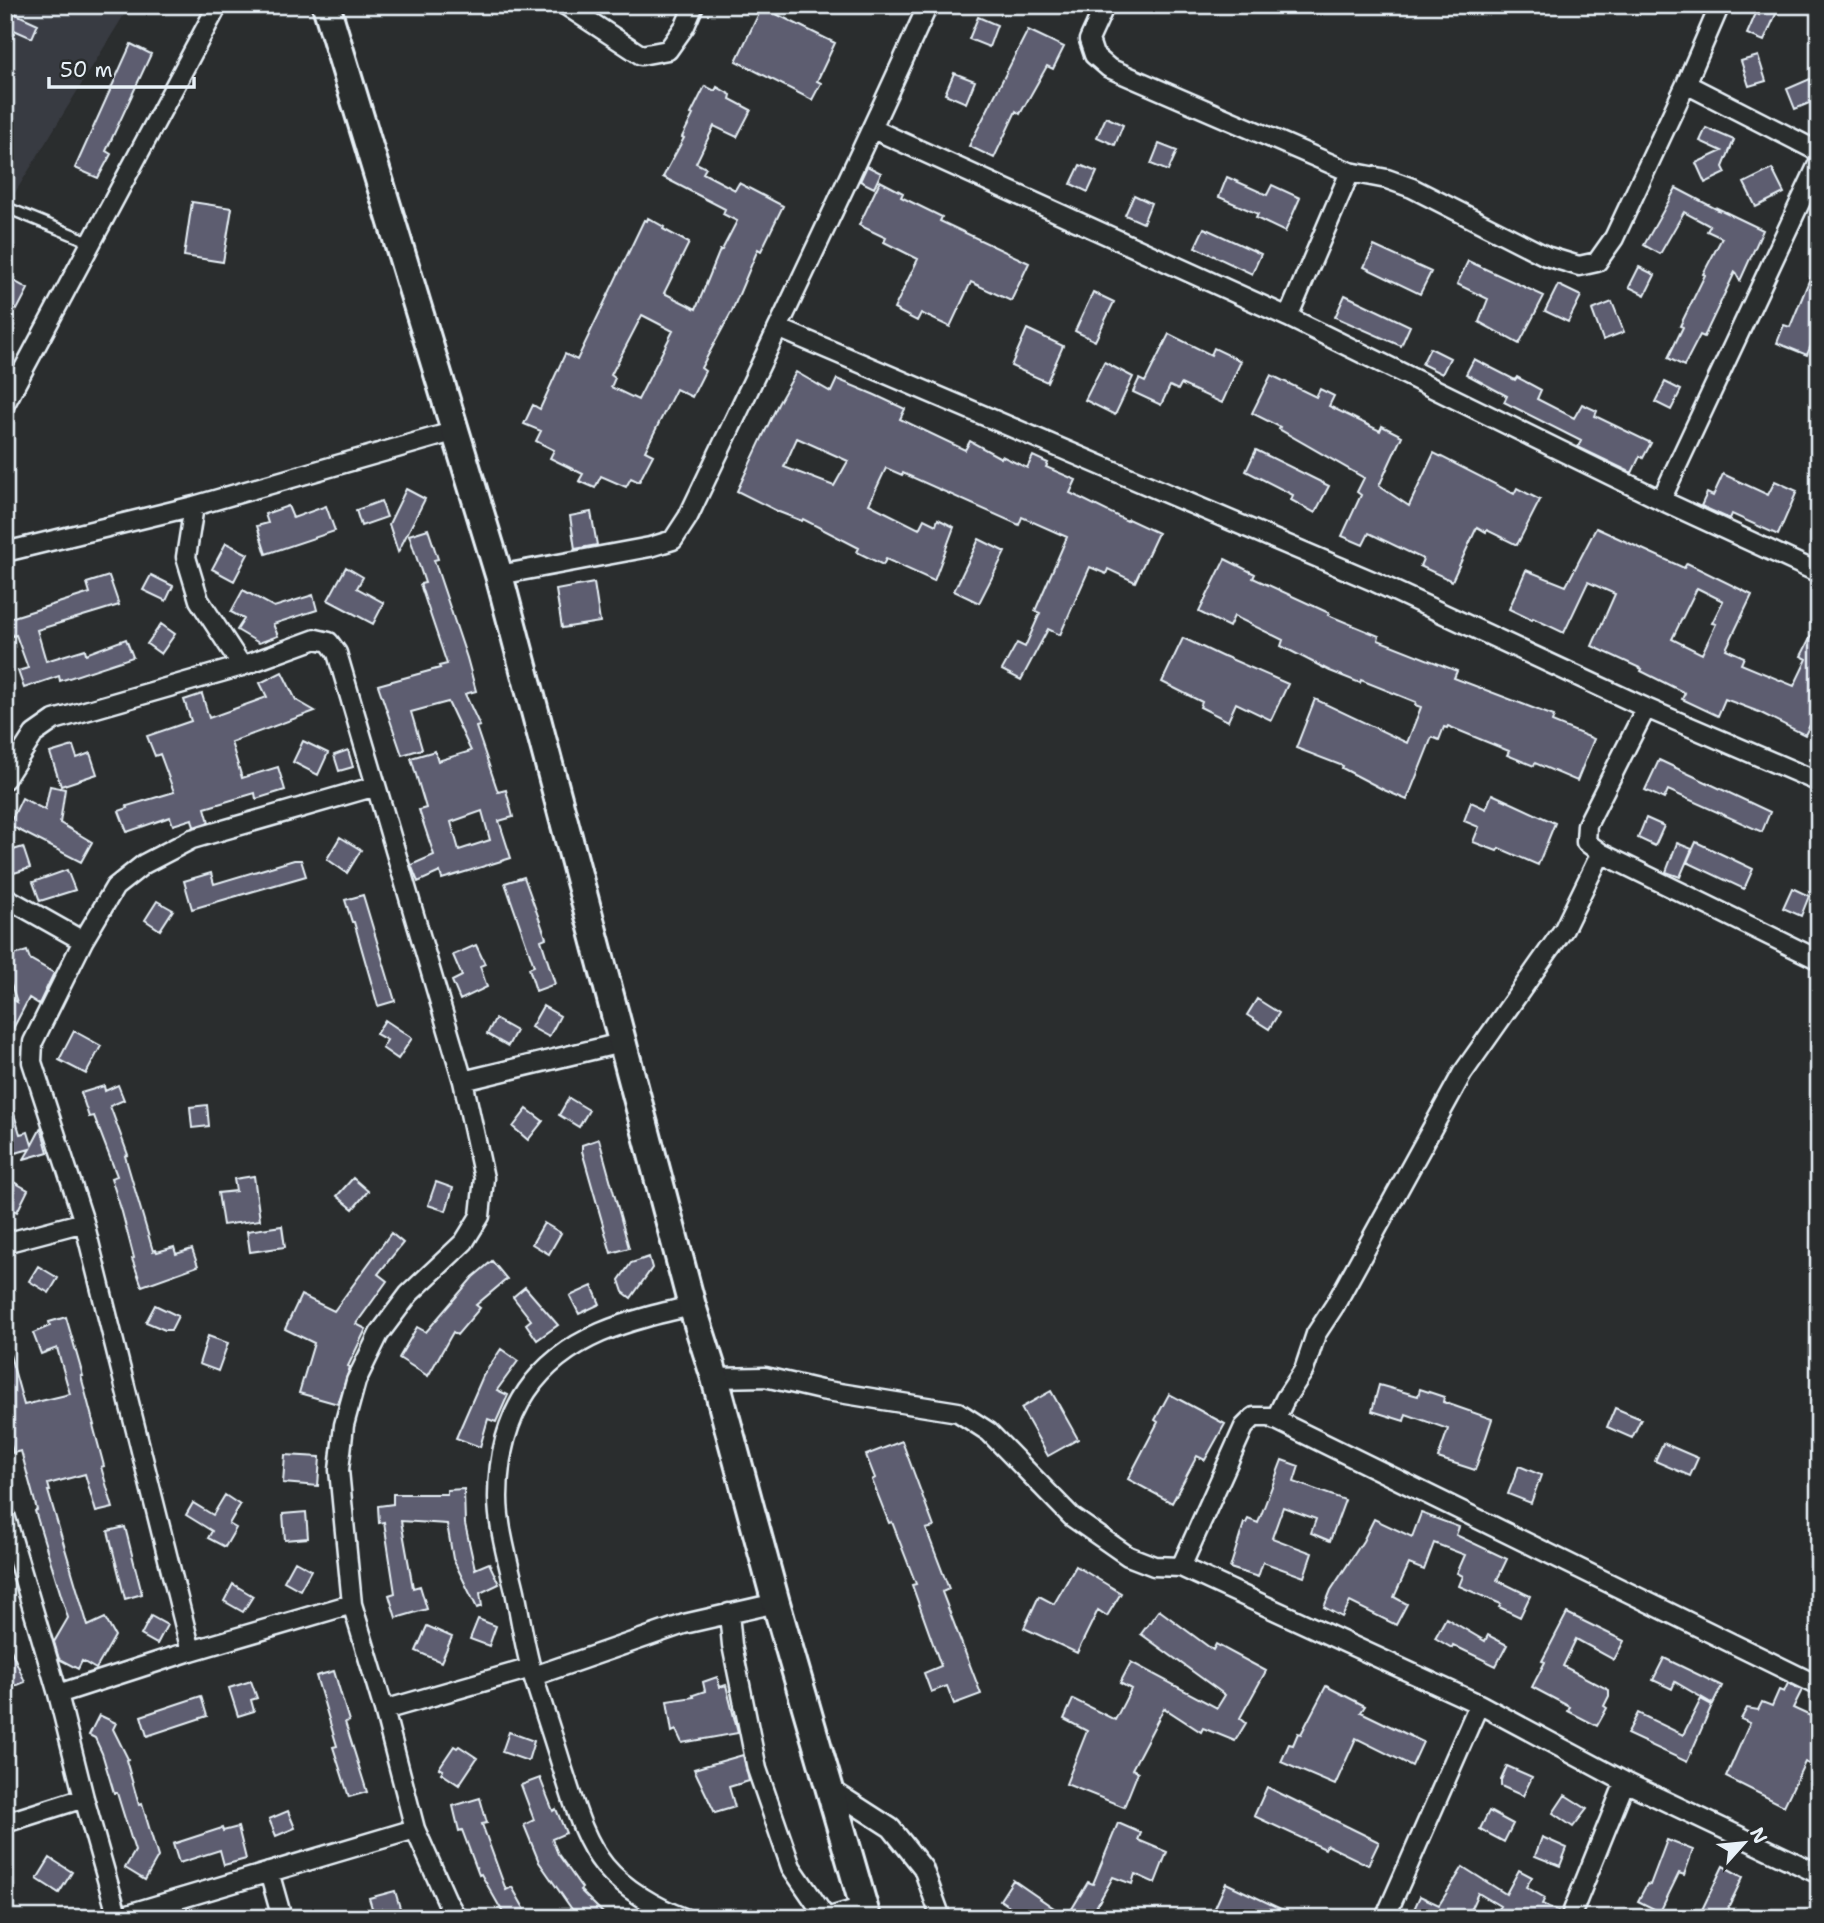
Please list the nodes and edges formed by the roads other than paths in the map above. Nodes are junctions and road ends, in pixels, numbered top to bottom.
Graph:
1 (218, 5) edge
2 (326, 5) edge
3 (565, 5) edge
4 (694, 5) edge
5 (928, 5) edge
6 (1105, 5) edge
7 (1720, 5) edge
8 (1686, 84) junction
9 (873, 129) junction
10 (1819, 152) edge
11 (1819, 162) edge
12 (1350, 172) junction
13 (5, 207) edge
14 (93, 243) junction
15 (1288, 317) junction
16 (778, 328) junction
17 (5, 404) edge
18 (456, 431) junction
19 (1661, 500) junction
20 (194, 506) junction
21 (5, 552) edge
22 (1819, 573) edge
23 (499, 575) junction
24 (242, 666) junction
25 (1646, 708) junction
26 (5, 779) edge
27 (1819, 782) edge
28 (376, 786) junction
29 (1601, 853) junction
30 (5, 897) edge
31 (83, 941) junction
32 (1819, 960) edge
33 (621, 1043) junction
34 (463, 1081) junction
35 (84, 1222) junction
36 (5, 1243) edge
37 (692, 1306) junction
38 (715, 1378) junction
39 (1275, 1420) junction
40 (5, 1515) edge
41 (1181, 1567) junction
42 (776, 1603) junction
43 (352, 1604) junction
44 (729, 1614) junction
45 (191, 1651) junction
46 (532, 1672) junction
47 (1819, 1686) edge
48 (58, 1694) junction
49 (1479, 1704) junction
50 (384, 1710) junction
51 (1625, 1782) junction
52 (832, 1790) junction
53 (84, 1798) junction
54 (5, 1824) edge
55 (415, 1829) junction
56 (268, 1872) junction
57 (1819, 1874) edge
58 (866, 1912) edge
59 (118, 1917) edge
60 (282, 1918) edge
61 (457, 1918) edge
62 (684, 1918) edge
63 (826, 1918) edge
64 (941, 1918) edge
65 (1385, 1918) edge
66 (1570, 1918) edge

1 - 14 street
2 - 18 street
3 - 4 street
5 - 9 street
6 - 12 street
7 - 8 street
8 - 10 street
8 - 12 street
9 - 15 street
9 - 16 street
11 - 19 street
12 - 15 street
13 - 14 lane
14 - 17 street
15 - 19 street
16 - 23 street
16 - 25 street
18 - 20 street
18 - 23 street
19 - 22 street
20 - 21 street
20 - 24 street
23 - 33 street
24 - 26 street
24 - 28 street
25 - 27 street
25 - 29 street
28 - 31 street
28 - 34 street
29 - 32 street
29 - 39 street
30 - 31 street
31 - 35 street
33 - 34 street
33 - 37 street
34 - 43 street
35 - 36 street
35 - 45 street
37 - 38 street
37 - 46 street
38 - 41 street
38 - 42 street
39 - 41 street
39 - 47 street
40 - 48 street
41 - 49 street
42 - 44 street
42 - 52 street
43 - 45 street
43 - 50 street
44 - 46 street
44 - 63 street
45 - 48 street
46 - 50 street
46 - 62 street
48 - 53 street
49 - 51 street
49 - 65 street
50 - 55 street
51 - 57 street
51 - 66 street
52 - 58 street
52 - 64 street
53 - 54 street
53 - 59 street
55 - 56 street
55 - 61 street
56 - 59 street
56 - 60 street
58 - 63 street

